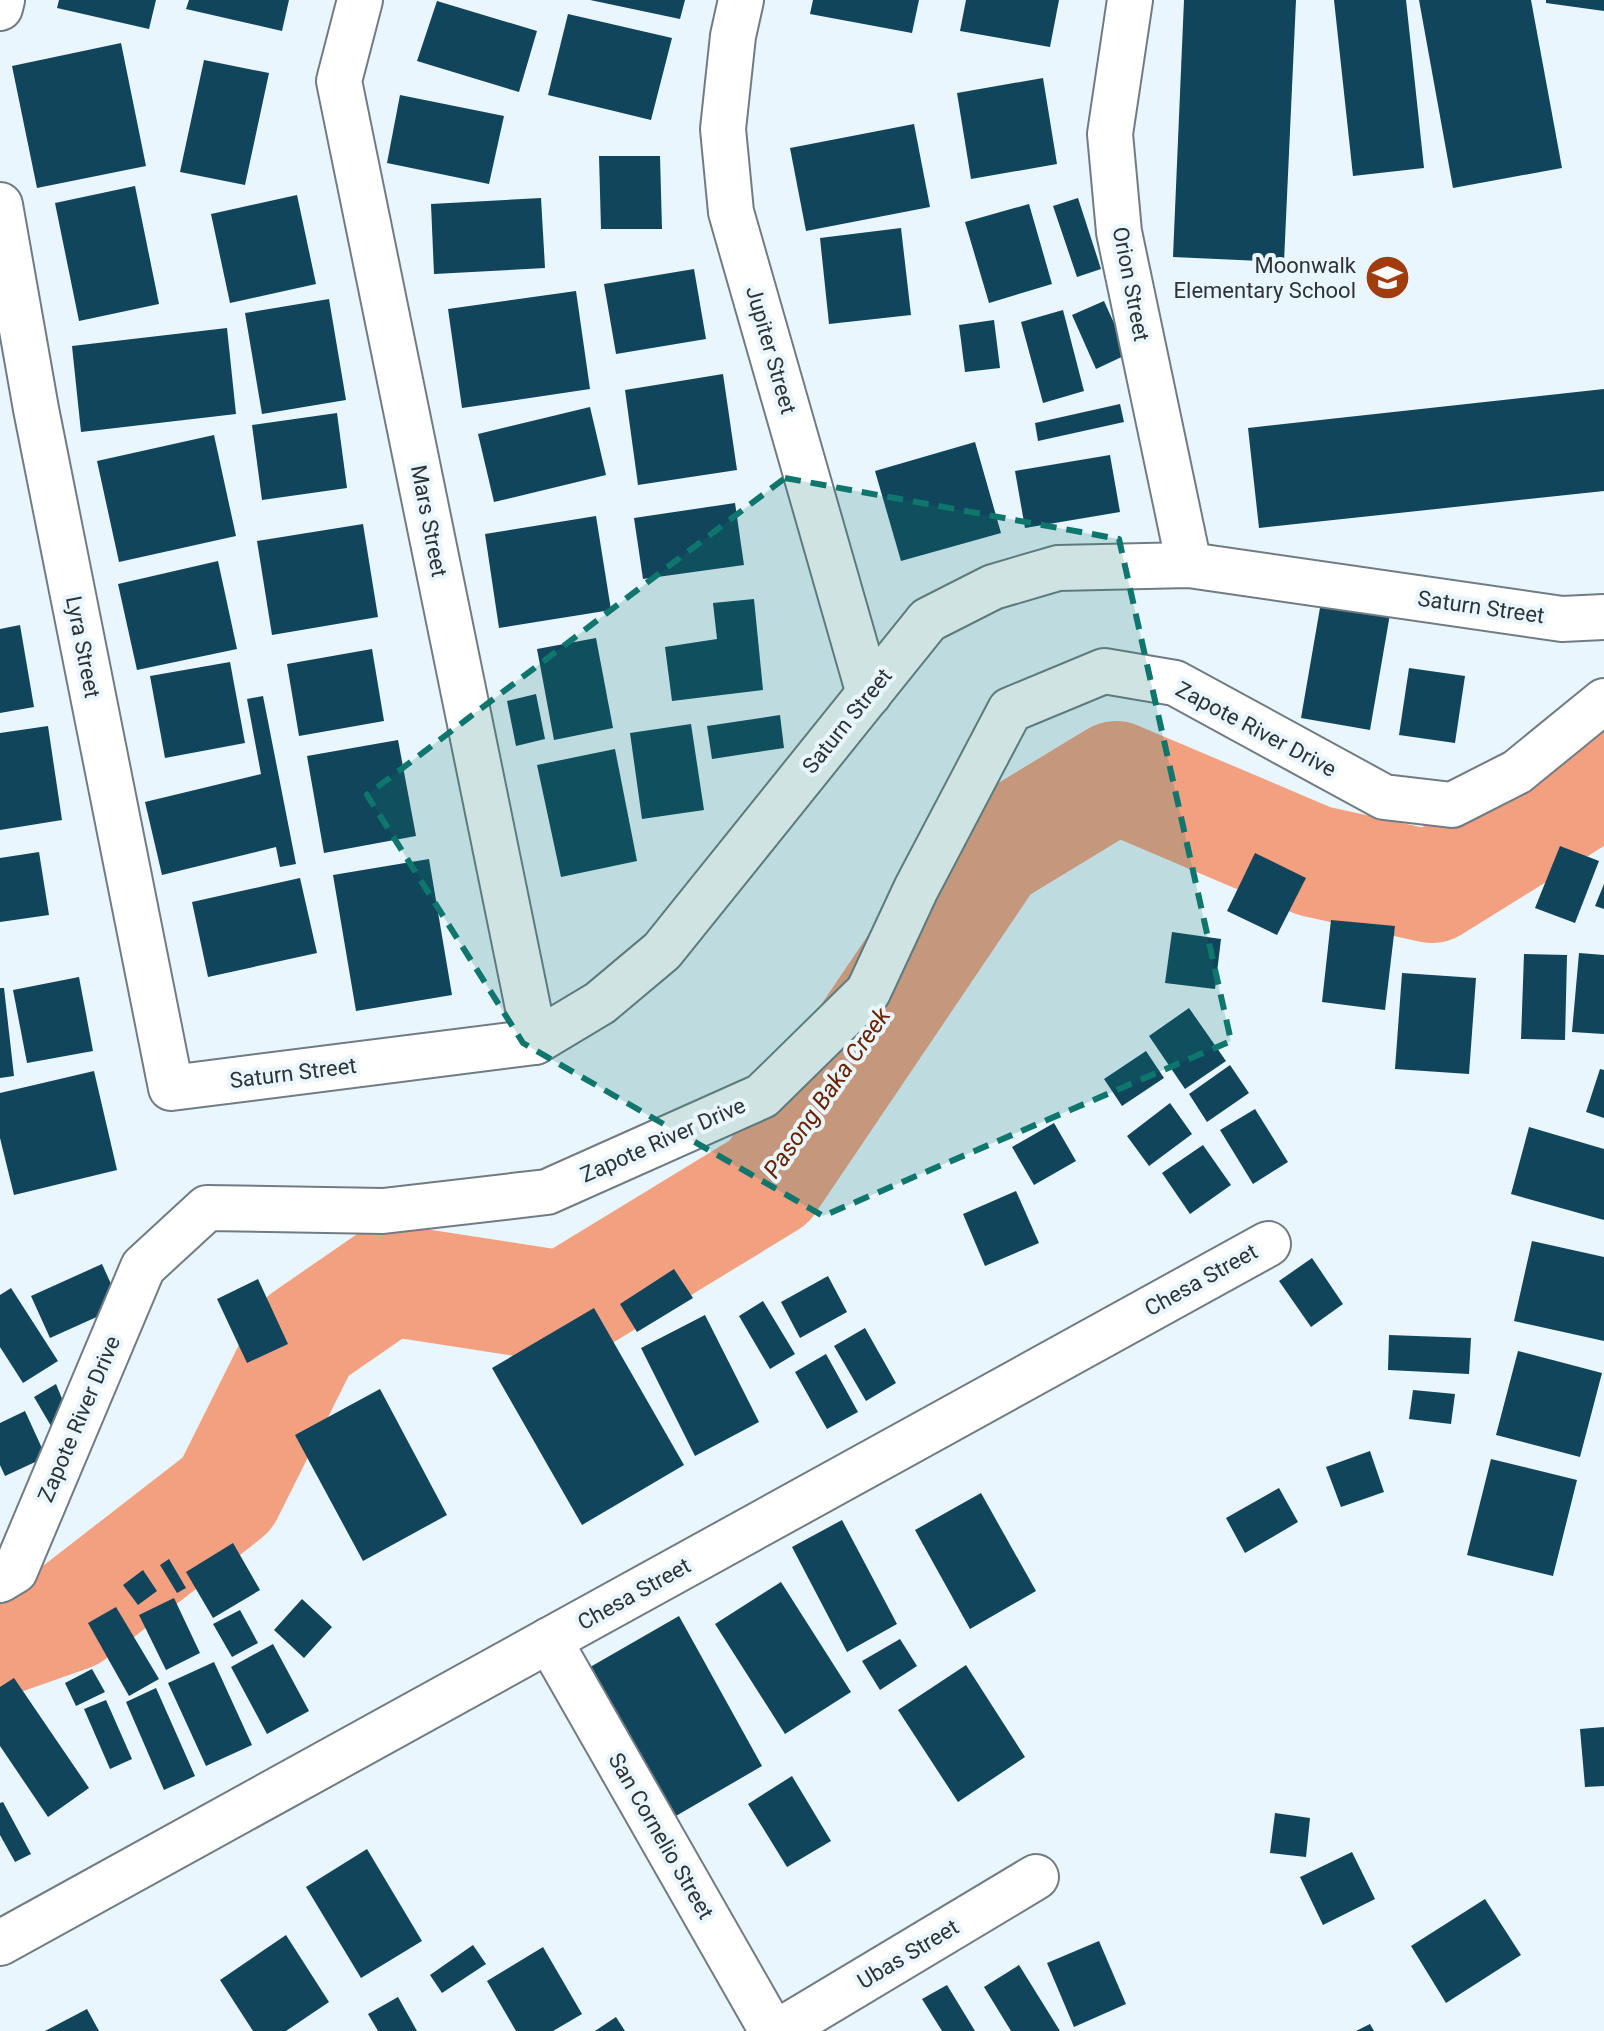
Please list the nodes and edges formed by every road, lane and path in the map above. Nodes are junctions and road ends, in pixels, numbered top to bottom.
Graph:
1 (2, 0) edge
2 (360, 0) edge
3 (741, 0) edge
4 (1130, 0) edge
5 (0, 8) edge
6 (0, 205) edge
7 (1189, 565) junction
8 (1604, 617) edge
9 (869, 694) junction
10 (1604, 701) edge
11 (535, 1042) junction
12 (171, 1088) joint
13 (1268, 1244) dead end
14 (0, 1580) edge
15 (549, 1640) junction
16 (1036, 1877) dead end
17 (0, 1943) edge
18 (772, 2031) edge
19 (779, 2031) edge

1 - 5 street
2 - 11 street, Mars Street
3 - 9 street, Jupiter Street
4 - 7 street, Orion Street
6 - 12 street, Lyra Street
7 - 8 street, Saturn Street
7 - 9 street, Saturn Street
9 - 11 street, Saturn Street
10 - 14 street, Zapote River Drive
11 - 12 street, Saturn Street
13 - 15 street, Chesa Street
15 - 17 street, Chesa Street
15 - 18 street, San Cornelio Street
16 - 19 street, Ubas Street

